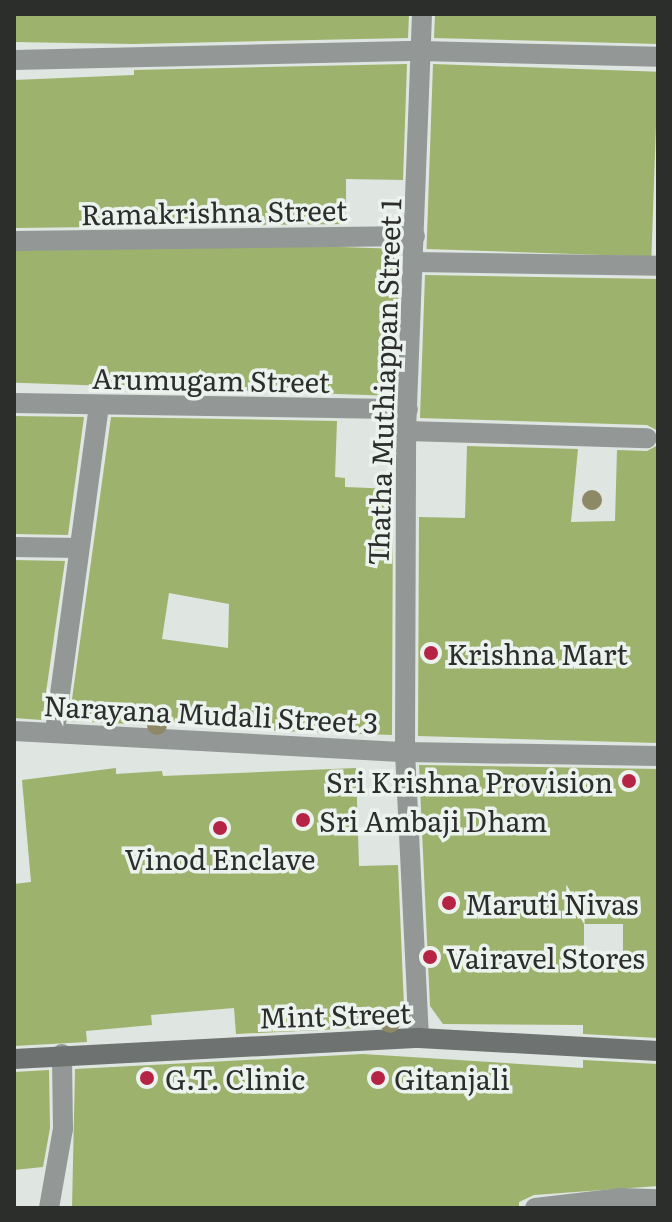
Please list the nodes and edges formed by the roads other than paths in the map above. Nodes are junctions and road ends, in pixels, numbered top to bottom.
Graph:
1 (422, 14) edge
2 (420, 51) junction
3 (658, 57) edge
4 (14, 60) edge
5 (415, 236) junction
6 (14, 241) edge
7 (414, 262) junction
8 (658, 266) edge
9 (14, 403) edge
10 (99, 406) junction
11 (408, 409) junction
12 (406, 431) junction
13 (647, 438) dead end
14 (14, 547) edge
15 (79, 548) junction
16 (14, 731) edge
17 (55, 731) junction
18 (405, 752) junction
19 (658, 756) edge
20 (419, 1038) junction
21 (658, 1051) edge
22 (62, 1054) junction
23 (14, 1059) edge
24 (658, 1199) edge
25 (49, 1208) edge
26 (535, 1208) edge

1 - 2 street, Thatha Muthiappan Street 1
2 - 3 street
2 - 4 street
2 - 5 street, Thatha Muthiappan Street 1
5 - 6 street, Ramakrishna Street
5 - 7 street, Thatha Muthiappan Street 1
7 - 8 street
7 - 11 street, Thatha Muthiappan Street 1
9 - 10 street, Arumugam Street
10 - 11 street, Arumugam Street
10 - 15 street
11 - 12 street, Thatha Muthiappan Street 1
12 - 13 street
12 - 18 street, Thatha Muthiappan Street 1
14 - 15 street
15 - 17 street
16 - 17 street, Narayana Mudali Street 3
17 - 18 street, Narayana Mudali Street 3
18 - 19 street, Narayana Mudali Street 3
18 - 20 street, Thatha Muthiappan Street 1
20 - 21 street, Mint Street
20 - 22 street, Mint Street
22 - 23 street, Mint Street
22 - 25 street
24 - 26 street

